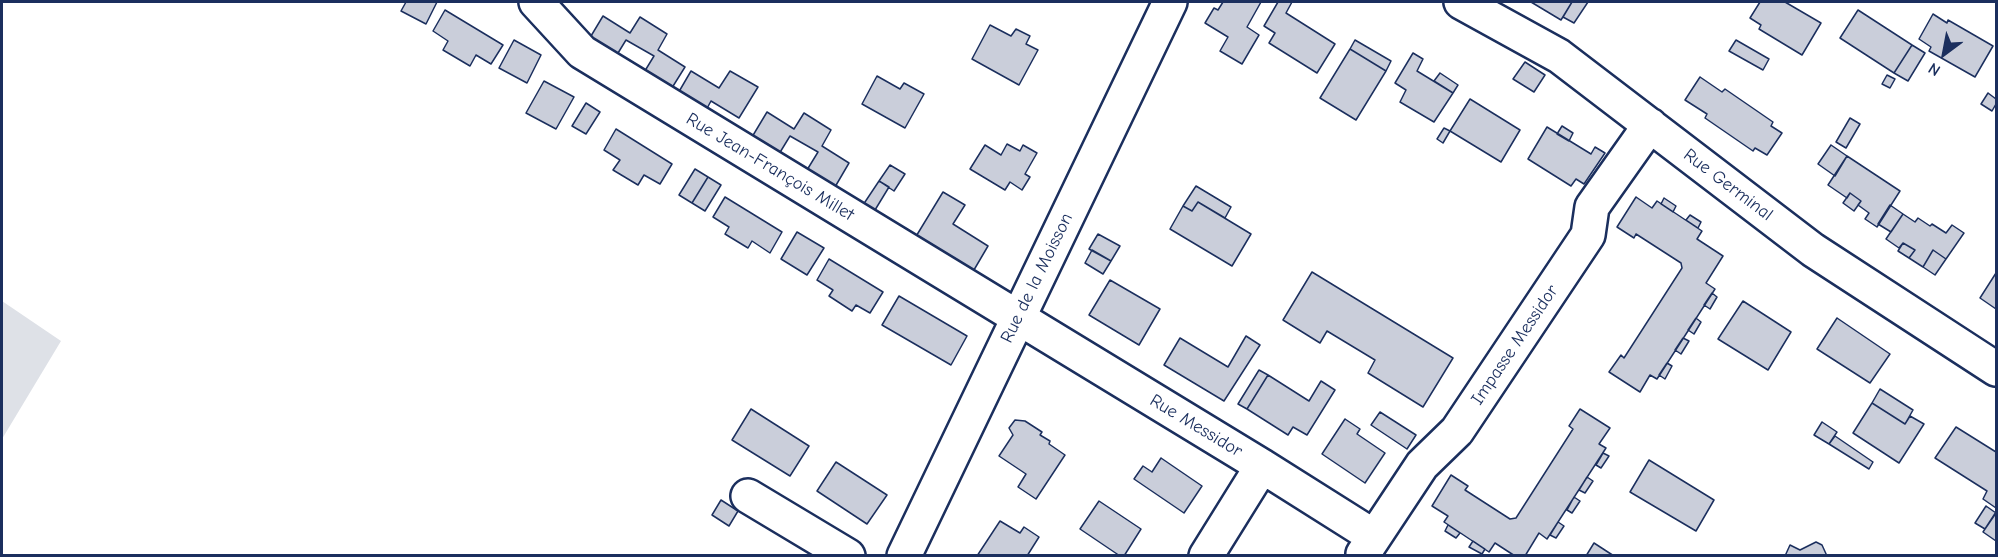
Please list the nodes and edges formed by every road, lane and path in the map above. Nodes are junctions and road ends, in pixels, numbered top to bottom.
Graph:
1 (536, 2) edge
2 (1170, 2) edge
3 (1461, 2) edge
4 (1650, 125) junction
5 (1017, 318) junction
6 (1996, 369) edge
7 (1262, 466) junction
8 (748, 496) dead end
9 (1368, 546) edge
10 (848, 555) edge
11 (904, 555) edge
12 (1206, 555) edge

1 - 5 street, Rue Jean-François Millet
2 - 5 street, Rue de la Moisson
3 - 4 street, Rue Germinal
4 - 6 street, Rue Germinal
4 - 9 street, Impasse Messidor
5 - 7 street, Rue Messidor
5 - 11 street, Rue de la Moisson
7 - 9 street, Rue Messidor
7 - 12 street
8 - 10 street

